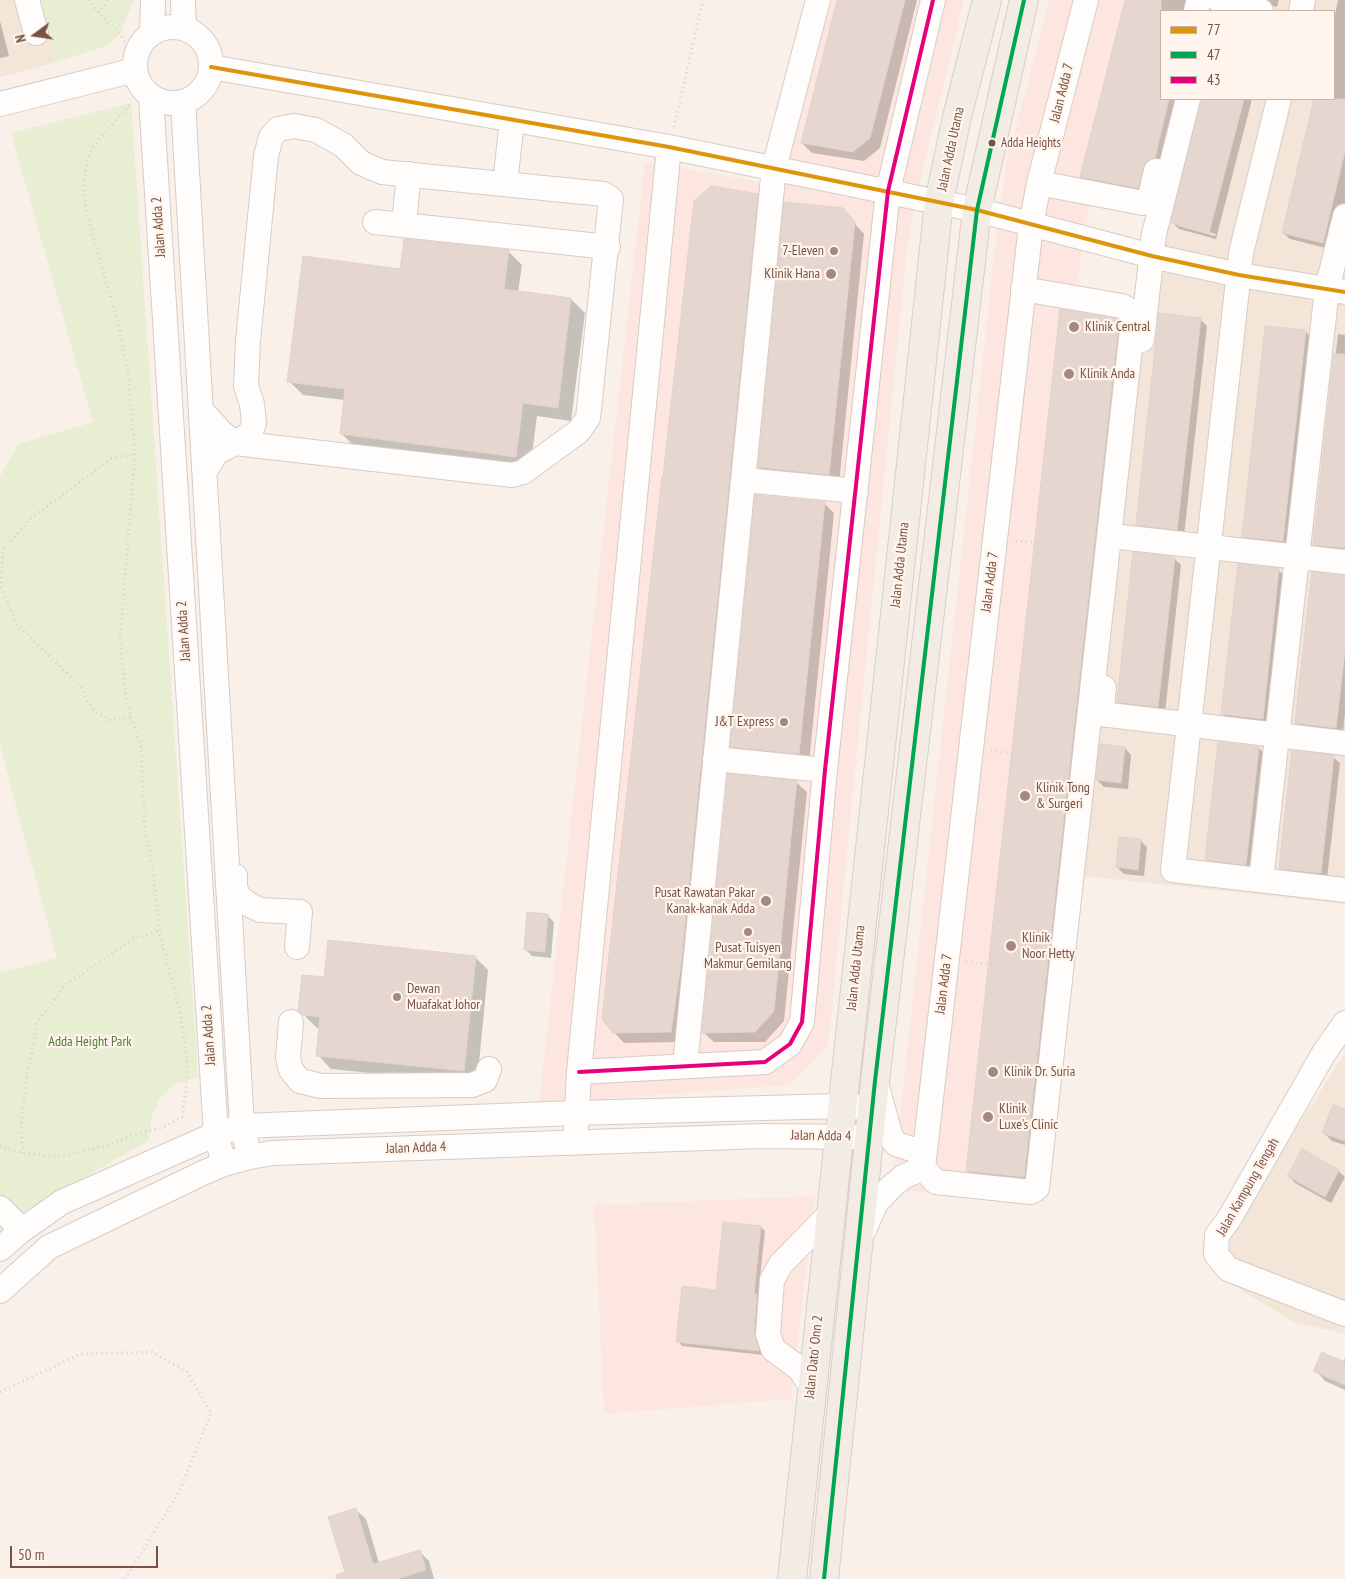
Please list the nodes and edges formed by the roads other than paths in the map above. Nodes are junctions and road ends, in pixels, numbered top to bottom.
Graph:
1 (27, 0) edge
2 (153, 0) edge
3 (183, 0) edge
4 (818, 0) edge
5 (933, 0) edge
6 (987, 0) edge
7 (1024, 0) edge
8 (1086, 0) edge
9 (1218, 0) edge
10 (1257, 10) edge
11 (184, 28) junction
12 (152, 32) junction
13 (36, 33) dead end
14 (211, 67) junction
15 (134, 70) junction
16 (141, 100) junction
17 (1174, 100) edge
18 (1188, 100) edge
19 (1279, 100) edge
20 (183, 102) junction
21 (0, 104) edge
22 (512, 120) junction
23 (669, 147) junction
24 (774, 168) junction
25 (409, 174) junction
26 (1039, 183) junction
27 (504, 184) junction
28 (888, 191) junction
29 (939, 202) junction
30 (977, 210) junction
31 (1345, 216) edge
32 (375, 222) dead end
33 (404, 224) junction
34 (1032, 224) junction
35 (608, 247) junction
36 (1152, 256) junction
37 (1239, 275) junction
38 (1023, 289) junction
39 (1336, 291) edge
40 (202, 410) junction
41 (235, 443) junction
42 (205, 471) junction
43 (744, 480) junction
44 (856, 492) junction
45 (1114, 543) junction
46 (1209, 547) junction
47 (1297, 557) junction
48 (1345, 562) edge
49 (1189, 724) junction
50 (1277, 735) junction
51 (1345, 742) edge
52 (715, 759) junction
53 (825, 770) junction
54 (224, 800) junction
55 (1261, 880) junction
56 (1345, 890) edge
57 (260, 910) junction
58 (297, 947) dead end
59 (235, 996) junction
60 (291, 1022) dead end
61 (1345, 1023) edge
62 (238, 1051) junction
63 (685, 1066) junction
64 (489, 1070) dead end
65 (579, 1072) junction
66 (874, 1081) junction
67 (841, 1106) junction
68 (872, 1108) junction
69 (575, 1113) junction
70 (303, 1123) junction
71 (242, 1126) junction
72 (216, 1134) junction
73 (838, 1135) junction
74 (869, 1138) junction
75 (575, 1143) junction
76 (250, 1157) junction
77 (923, 1161) junction
78 (224, 1164) junction
79 (0, 1208) edge
80 (830, 1215) junction
81 (22, 1230) junction
82 (858, 1242) junction
83 (0, 1249) edge
84 (0, 1291) edge
85 (1345, 1314) edge
86 (811, 1387) junction
87 (792, 1579) edge
88 (824, 1579) edge

1 - 13 street
2 - 12 street
3 - 11 street
4 - 24 street
5 - 28 street
6 - 29 main road, Jalan Adda Utama
7 - 30 main road
8 - 26 street, Jalan Adda 7
9 - 10 street
11 - 12 street
11 - 14 street
12 - 15 street
14 - 20 street
14 - 22 street
15 - 16 street
15 - 21 street
16 - 20 street
16 - 72 street, Jalan Adda 2
17 - 26 street
18 - 36 street
19 - 37 street
20 - 40 street, Jalan Adda 2
22 - 23 street
22 - 27 street
23 - 24 street
23 - 65 street
24 - 28 street
24 - 43 street
25 - 27 street
25 - 33 street
25 - 41 street
26 - 34 street, Jalan Adda 7
27 - 35 street
28 - 29 street
28 - 44 street
29 - 30 street
29 - 67 main road, Jalan Adda Utama
30 - 34 street
30 - 66 main road
31 - 39 street
32 - 33 street
33 - 35 street
34 - 36 street
34 - 38 street, Jalan Adda 7
35 - 41 street
36 - 37 street
36 - 45 street
37 - 39 street
37 - 46 street
38 - 45 street
38 - 77 street, Jalan Adda 7
39 - 47 street
40 - 41 street
40 - 42 street, Jalan Adda 2
41 - 42 street
42 - 54 street, Jalan Adda 2
43 - 44 street
43 - 52 street
44 - 53 street
45 - 46 street
45 - 49 street
45 - 77 street
46 - 47 street
46 - 49 street
47 - 48 street
47 - 50 street
49 - 50 street
49 - 55 street
50 - 51 street
50 - 55 street
52 - 53 street
52 - 63 street
53 - 63 street
54 - 57 street
54 - 59 street, Jalan Adda 2
55 - 56 street
57 - 58 street
57 - 59 street
59 - 62 street, Jalan Adda 2
60 - 64 street
61 - 85 street, Jalan Kampung Tengah
62 - 70 street
62 - 71 street, Jalan Adda 2
63 - 65 street
65 - 69 street
66 - 68 main road
66 - 77 street
67 - 68 street, Jalan Adda 4
67 - 69 street, Jalan Adda 4
67 - 73 main road, Jalan Adda Utama
68 - 74 main road
69 - 70 street, Jalan Adda 4
69 - 75 street
70 - 71 street, Jalan Adda 4
71 - 72 street, Jalan Adda 4
71 - 76 street, Jalan Adda 2
72 - 78 street, Jalan Adda 2
72 - 81 street, Jalan Adda 4
73 - 74 street, Jalan Adda 4
73 - 75 street, Jalan Adda 4
73 - 80 main road, Jalan Dato' Onn 2
74 - 82 main road
75 - 76 street, Jalan Adda 4
76 - 78 street, Jalan Adda 4
77 - 82 street
78 - 84 street, Jalan Adda 4
79 - 81 street
80 - 86 main road, Jalan Dato' Onn 2
80 - 86 street
81 - 83 street, Jalan Adda 4
82 - 88 main road
86 - 87 main road, Jalan Dato' Onn 2

